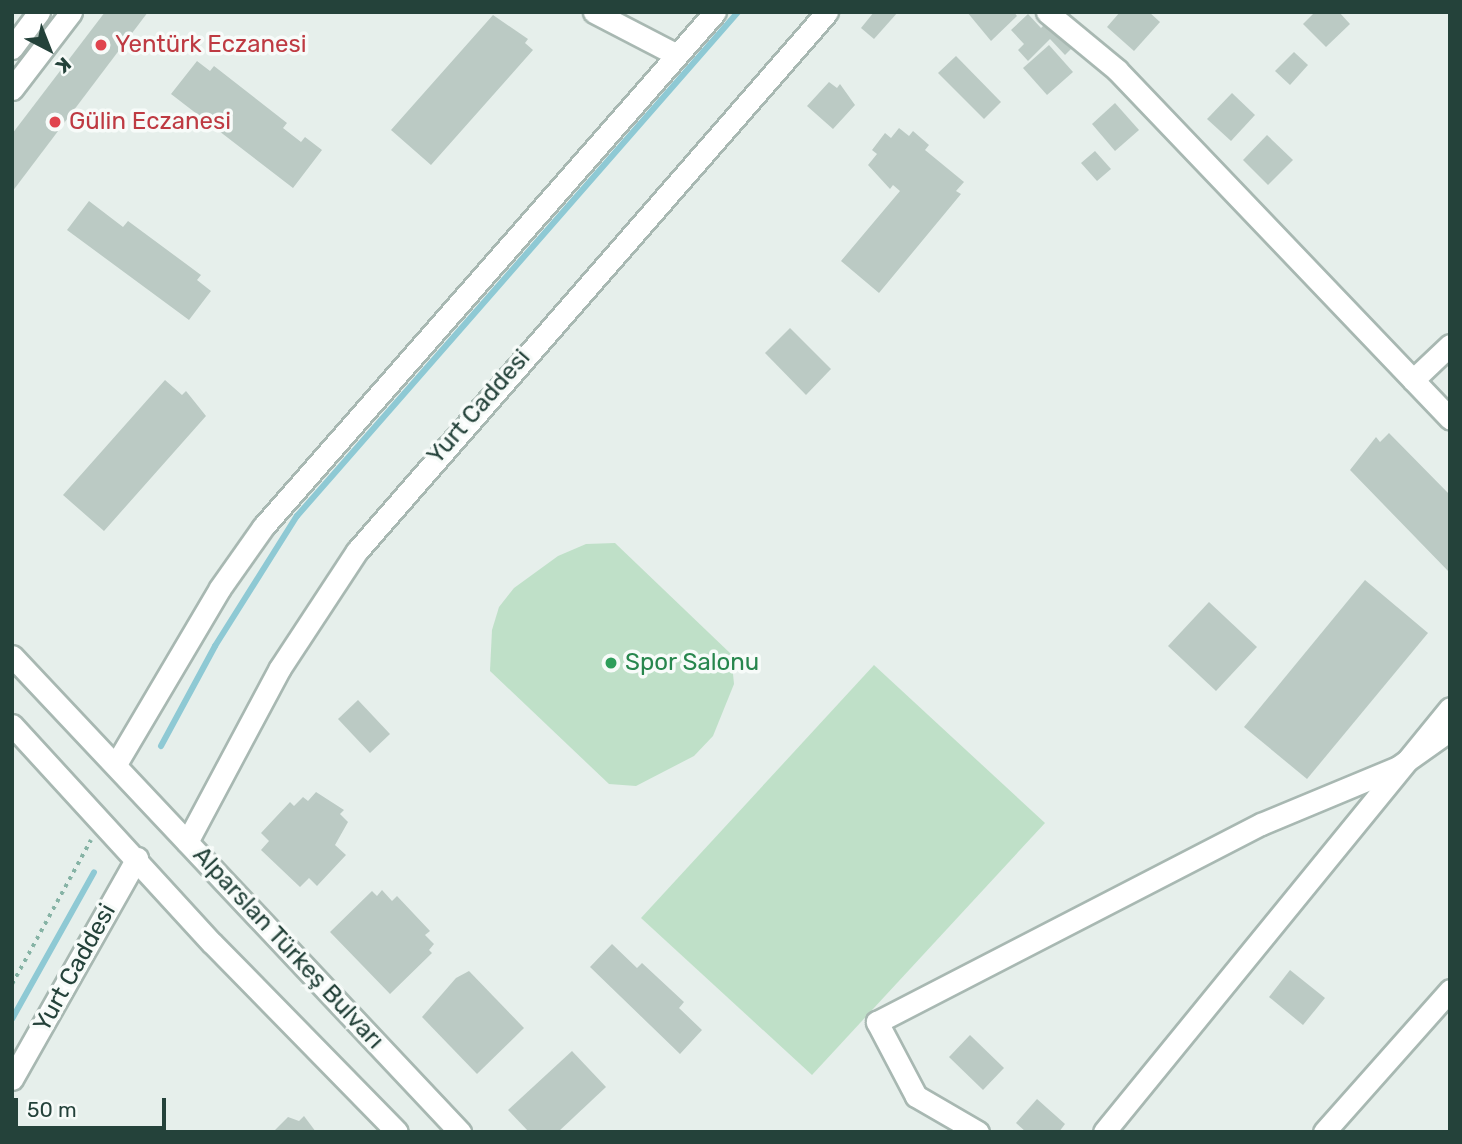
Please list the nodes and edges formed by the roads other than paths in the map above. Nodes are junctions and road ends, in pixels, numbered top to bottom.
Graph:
1 (39, 12) edge
2 (71, 12) edge
3 (594, 12) edge
4 (715, 12) edge
5 (827, 12) edge
6 (1047, 12) edge
7 (12, 48) edge
8 (677, 55) junction
9 (12, 89) edge
10 (1450, 345) edge
11 (1413, 380) junction
12 (1450, 418) edge
13 (12, 656) edge
14 (1450, 708) edge
15 (12, 725) edge
16 (1450, 730) edge
17 (1408, 759) junction
18 (116, 764) junction
19 (187, 842) junction
20 (137, 858) junction
21 (1450, 990) edge
22 (12, 1079) edge
23 (397, 1132) edge
24 (460, 1132) edge
25 (978, 1132) edge
26 (1104, 1132) edge
27 (1324, 1132) edge

1 - 7 street
2 - 9 street
3 - 8 street
4 - 8 street
5 - 19 street, Yurt Caddesi
6 - 11 street
8 - 18 street
10 - 11 street
11 - 12 street
13 - 18 street, Alparslan Türkeş Bulvarı
14 - 17 street
15 - 20 street
16 - 17 street
17 - 25 street
17 - 26 street
18 - 19 street, Alparslan Türkeş Bulvarı
19 - 24 street, Alparslan Türkeş Bulvarı
20 - 22 street, Yurt Caddesi
20 - 23 street
21 - 27 street

